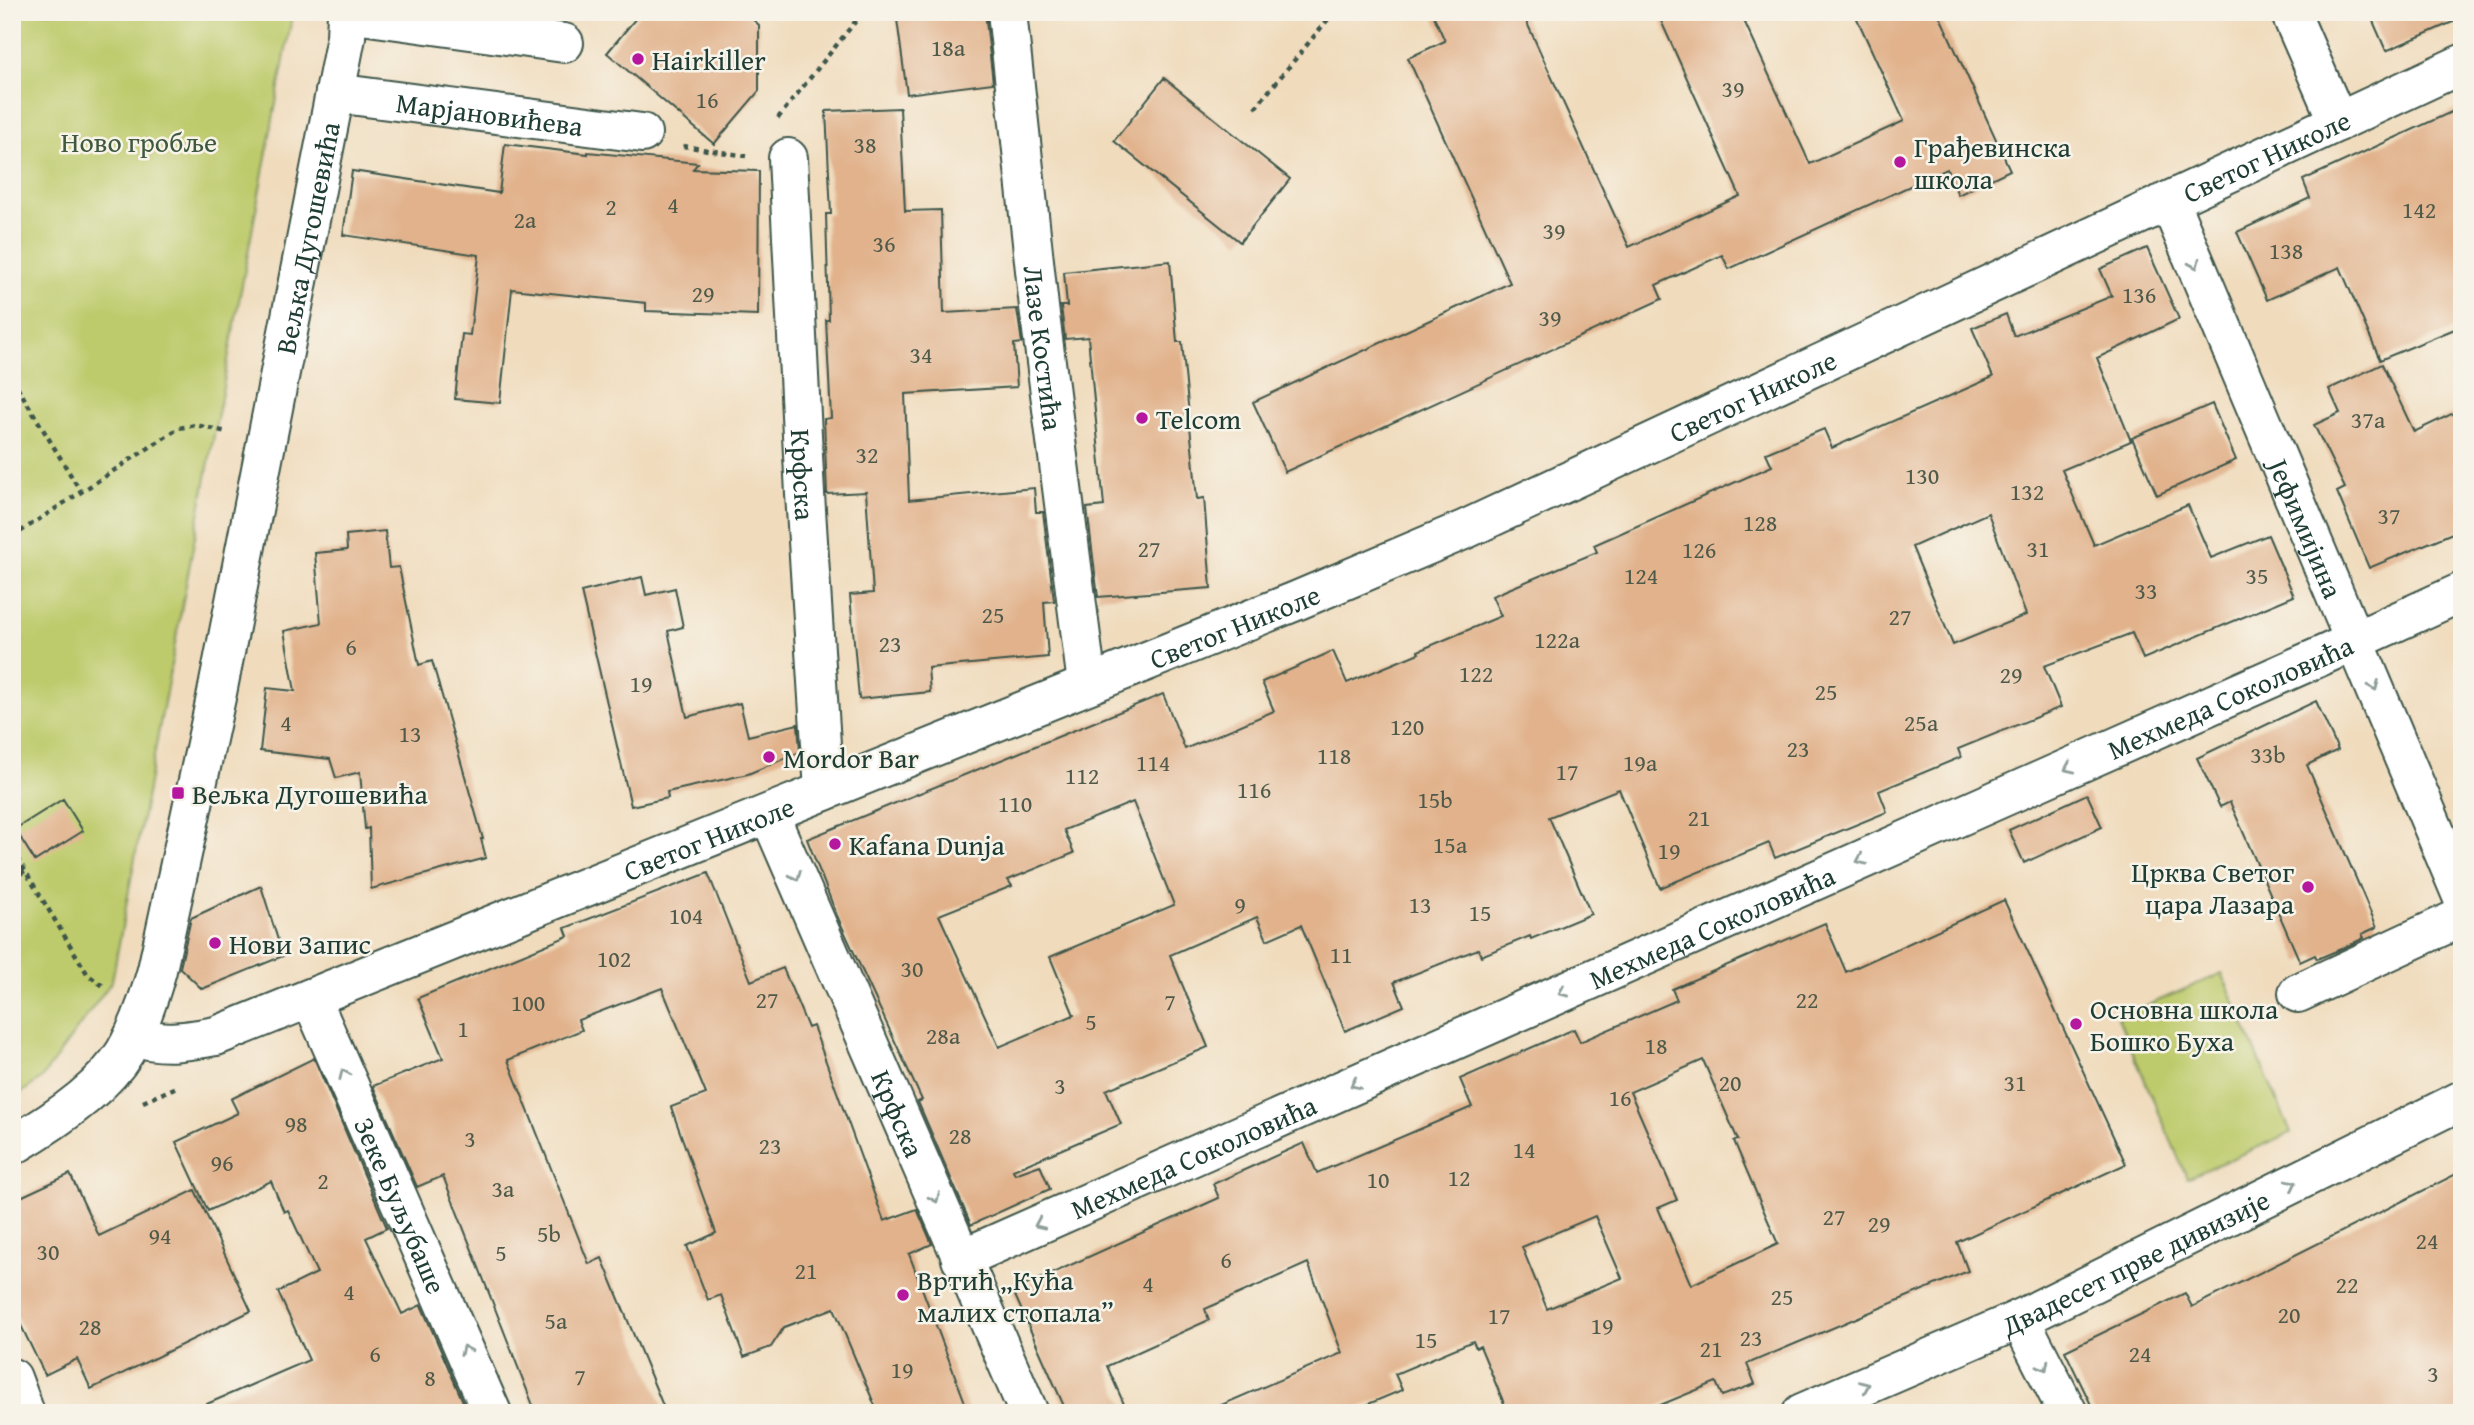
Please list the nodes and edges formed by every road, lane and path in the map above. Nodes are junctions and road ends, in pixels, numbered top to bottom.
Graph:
1 (863, 12) edge
2 (1007, 12) edge
3 (1334, 12) edge
4 (2290, 12) edge
5 (347, 13) edge
6 (564, 43) dead end
7 (2462, 64) edge
8 (335, 93) junction
9 (1255, 108) dead end
10 (2338, 122) junction
11 (642, 133) joint
12 (775, 148) junction
13 (2169, 201) junction
14 (12, 378) edge
15 (235, 434) dead end
16 (81, 492) junction
17 (12, 537) edge
18 (2462, 592) edge
19 (2355, 641) junction
20 (1087, 684) junction
21 (824, 791) junction
22 (769, 814) junction
23 (12, 849) edge
24 (25, 871) junction
25 (12, 879) edge
26 (2462, 896) edge
27 (2462, 917) edge
28 (106, 988) dead end
29 (2298, 993) dead end
30 (311, 998) junction
31 (134, 1036) junction
32 (2462, 1100) edge
33 (12, 1146) edge
34 (961, 1259) junction
35 (2020, 1319) junction
36 (12, 1378) edge
37 (25, 1413) edge
38 (492, 1413) edge
39 (1029, 1413) edge
40 (1802, 1413) edge
41 (2068, 1413) edge

1 - 12 path
2 - 20 street, Лазе Костића
3 - 9 path
4 - 10 street
5 - 6 street
5 - 8 street, Вељка Дугошевића
7 - 10 street, Светог Николе
8 - 11 street, Марјановићева
8 - 31 street, Вељка Дугошевића
10 - 13 street, Светог Николе
11 - 12 path
12 - 21 street, Крфска
13 -> 19 street, Јефимијина
13 - 20 street, Светог Николе
14 - 16 path
15 - 16 path
16 - 17 path
18 - 19 street, Мехмеда Соколовића
19 -> 26 street, Јефимијина
19 -> 34 street, Мехмеда Соколовића
20 - 21 street, Светог Николе
21 - 22 street, Светог Николе
22 - 30 street, Светог Николе
22 -> 34 street, Крфска
23 - 24 path
24 - 25 path
24 - 28 path
27 - 29 street
30 - 31 street, Светог Николе
38 -> 30 street, Зеке Буљубаше
31 - 33 street
35 -> 32 street, Двадесет прве дивизије
34 - 39 street, Крфска
40 -> 35 street, Двадесет прве дивизије
35 -> 41 street
36 - 37 street

